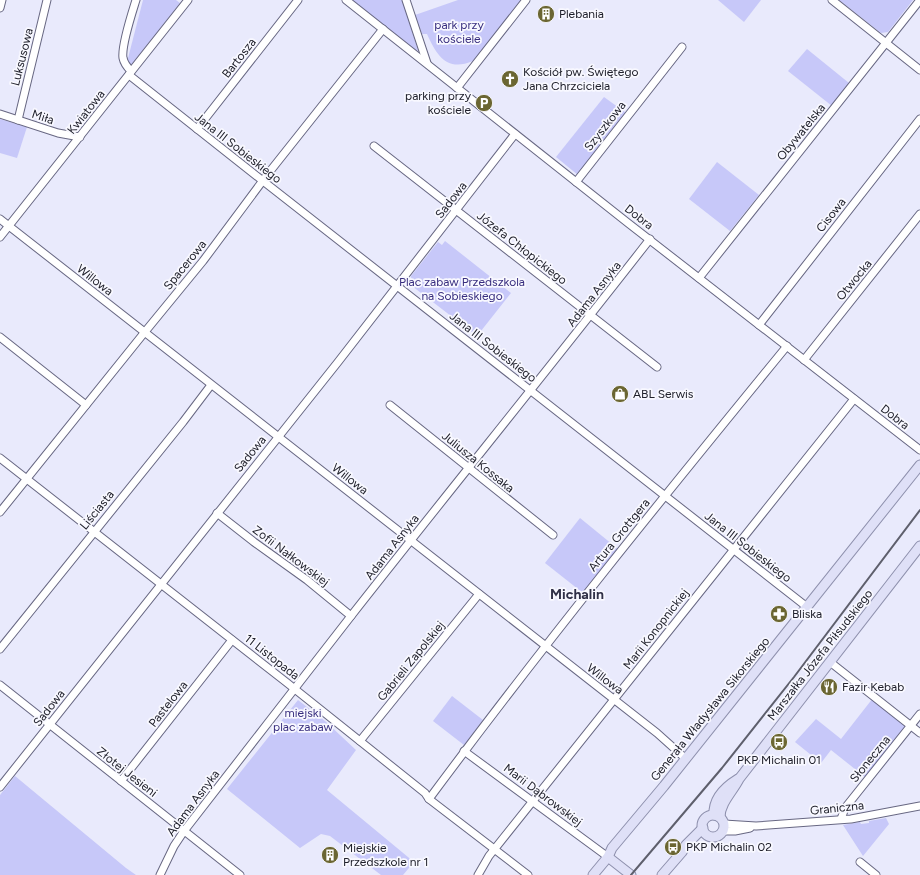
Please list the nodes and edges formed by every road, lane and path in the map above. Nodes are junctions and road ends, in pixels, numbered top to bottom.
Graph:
1 (2, 0) edge
2 (47, 0) edge
3 (136, 0) edge
4 (188, 0) edge
5 (298, 0) edge
6 (346, 0) edge
7 (406, 0) edge
8 (526, 0) edge
9 (832, 0) edge
10 (920, 0) edge
11 (0, 8) edge
12 (383, 29) junction
13 (886, 43) junction
14 (682, 47) dead end
15 (427, 63) junction
16 (920, 70) edge
17 (130, 73) junction
18 (457, 88) junction
19 (0, 114) edge
20 (920, 119) edge
21 (18, 120) junction
22 (197, 129) junction
23 (516, 134) junction
24 (80, 137) junction
25 (374, 146) dead end
26 (263, 181) junction
27 (576, 182) junction
28 (456, 211) junction
29 (920, 214) edge
30 (0, 219) edge
31 (8, 226) junction
32 (0, 237) edge
33 (650, 240) junction
34 (699, 278) junction
35 (397, 286) junction
36 (591, 316) junction
37 (759, 324) junction
38 (144, 333) junction
39 (0, 337) edge
40 (786, 346) junction
41 (804, 360) junction
42 (657, 367) dead end
43 (211, 385) junction
44 (530, 390) junction
45 (854, 399) junction
46 (86, 405) junction
47 (390, 405) dead end
48 (278, 437) junction
49 (920, 450) edge
50 (0, 458) edge
51 (920, 465) edge
52 (469, 468) junction
53 (26, 479) junction
54 (665, 496) junction
55 (0, 512) edge
56 (217, 513) junction
57 (94, 531) junction
58 (553, 535) dead end
59 (411, 541) junction
60 (920, 546) edge
61 (734, 550) junction
62 (161, 584) junction
63 (479, 594) junction
64 (807, 607) junction
65 (351, 616) junction
66 (232, 640) junction
67 (546, 646) junction
68 (0, 649) edge
69 (830, 662) junction
70 (0, 685) edge
71 (295, 689) junction
72 (614, 700) junction
73 (920, 714) edge
74 (49, 725) junction
75 (911, 726) junction
76 (920, 733) edge
77 (360, 741) junction
78 (464, 751) junction
79 (686, 759) junction
80 (121, 781) junction
81 (0, 786) edge
82 (429, 799) junction
83 (534, 801) junction
84 (920, 806) edge
85 (841, 819) junction
86 (720, 822) junction
87 (184, 830) junction
88 (705, 831) junction
89 (495, 849) junction
90 (608, 858) junction
91 (860, 862) dead end
92 (160, 875) edge
93 (240, 875) edge
94 (478, 875) edge
95 (528, 875) edge
96 (593, 875) edge
97 (631, 875) edge
98 (662, 875) edge
99 (876, 875) edge

1 - 11 street
2 - 21 street, Luksusowa
3 - 17 street
4 - 17 street, Kwiatowa
5 - 22 street, Bartosza
6 - 12 street, Dobra
7 - 15 street
8 - 18 street
9 - 13 street
10 - 13 street, Obywatelska
12 - 15 street, Dobra
12 - 26 street, Spacerowa
13 - 16 street
13 - 34 street, Obywatelska
14 - 27 street, Szyszkowa
15 - 18 street, Dobra
17 - 22 street, Jana III Sobieskiego
17 - 24 street, Kwiatowa
18 - 23 street, Dobra
19 - 21 street, Miła
20 - 37 street, Cisowa
21 - 24 street, Miła
22 - 26 street, Jana III Sobieskiego
23 - 27 street, Dobra
23 - 28 street, Sadowa
24 - 31 street, Kwiatowa
25 - 28 street, Józefa Chłopickiego
26 - 35 street, Jana III Sobieskiego
26 - 38 street, Spacerowa
27 - 33 street, Dobra
28 - 35 street, Sadowa
28 - 36 street, Józefa Chłopickiego
29 - 41 street, Otwocka
30 - 31 street, Willowa
31 - 32 street, Kwiatowa
31 - 38 street, Willowa
33 - 34 street, Dobra
33 - 36 street, Adama Asnyka
34 - 37 street, Dobra
35 - 44 street, Jana III Sobieskiego
35 - 48 street, Sadowa
36 - 42 street, Józefa Chłopickiego
36 - 44 street, Adama Asnyka
37 - 40 street, Dobra
38 - 43 street, Willowa
38 - 46 street, Spacerowa
39 - 46 street
40 - 41 street, Dobra
40 - 54 street, Artura Grottgera
41 - 45 street, Dobra
43 - 48 street, Willowa
43 - 57 street, Liściasta
44 - 52 street, Adama Asnyka
44 - 54 street, Jana III Sobieskiego
45 - 49 street, Dobra
45 - 61 street, Marii Konopnickiej
46 - 53 street, Spacerowa
47 - 52 street, Juliusza Kossaka
48 - 56 street, Sadowa
48 - 59 street, Willowa
50 - 53 street, 11 Listopada
51 - 64 main road, Generała Władysława Sikorskiego
52 - 58 street, Juliusza Kossaka
52 - 59 street, Adama Asnyka
53 - 55 street, Spacerowa
53 - 57 street, 11 Listopada
54 - 61 street, Jana III Sobieskiego
54 - 67 street, Artura Grottgera
56 - 62 street, Sadowa
56 - 65 street, Zofii Nałkowskiej
57 - 62 street, 11 Listopada
57 - 68 street, Liściasta
59 - 63 street, Willowa
59 - 65 street, Adama Asnyka
60 - 69 main road, Marszałka Józefa Piłsudskiego
61 - 64 street, Jana III Sobieskiego
61 - 72 street, Marii Konopnickiej
62 - 66 street, 11 Listopada
62 - 74 street, Sadowa
63 - 67 street, Willowa
63 - 77 street, Gabrieli Zapolskiej
64 - 79 main road, Generała Władysława Sikorskiego
65 - 71 street, Adama Asnyka
66 - 71 street, 11 Listopada
66 - 80 street, Pastelowa
67 - 72 street, Willowa
67 - 78 street, Artura Grottgera
69 - 75 street
69 - 86 main road, Marszałka Józefa Piłsudskiego
70 - 74 street, Złotej Jesieni
71 - 77 street, 11 Listopada
71 - 87 street, Adama Asnyka
72 - 79 street, Willowa
72 - 83 street, Marii Konopnickiej
73 - 75 street, Słoneczna
74 - 80 street, Złotej Jesieni
74 - 81 street, Sadowa
75 - 76 street
75 - 85 street, Słoneczna
77 - 82 street, 11 Listopada
78 - 82 street, Artura Grottgera
78 - 83 street, Marii Dąbrowskiej
79 - 90 main road, Generała Władysława Sikorskiego
80 - 87 street, Złotej Jesieni
82 - 89 street, 11 Listopada
83 - 89 street, Marii Konopnickiej
83 - 90 street, Marii Dąbrowskiej
84 - 85 street, Graniczna
85 - 86 street, Graniczna
86 - 88 main road
86 - 88 main road
87 - 92 street, Adama Asnyka
87 - 93 street, Złotej Jesieni
88 - 98 main road
89 - 94 street, Marii Konopnickiej
89 - 95 street, 11 Listopada
90 - 96 main road, Generała Władysława Sikorskiego
90 - 97 main road
91 - 99 street

